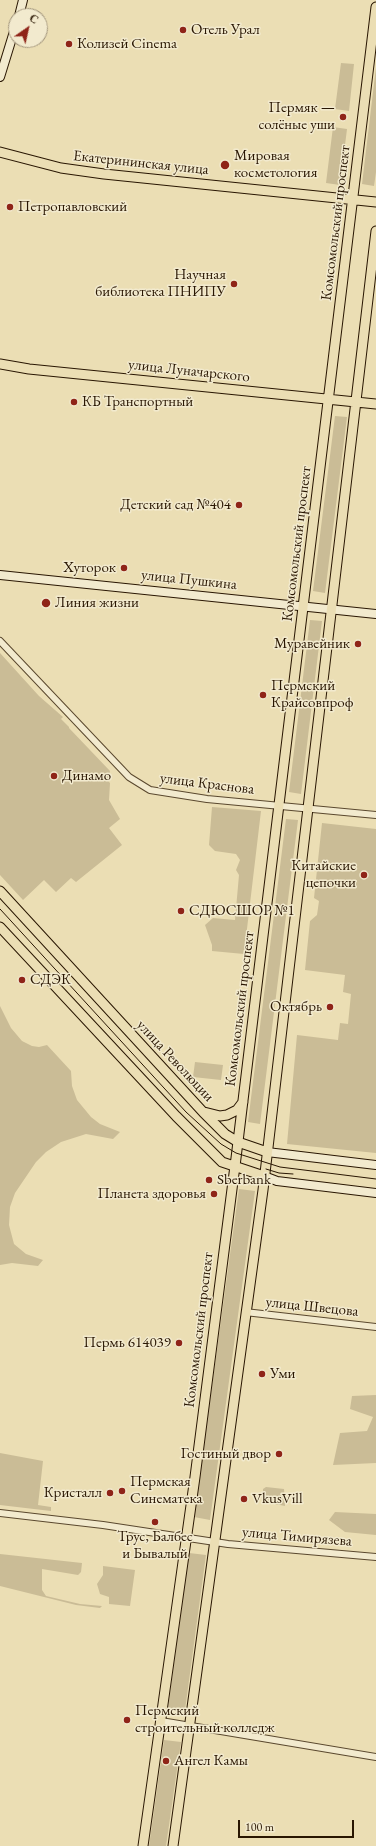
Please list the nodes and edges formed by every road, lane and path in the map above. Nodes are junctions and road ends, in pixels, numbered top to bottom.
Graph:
1 (376, 7) edge
2 (9, 48) edge
3 (373, 50) edge
4 (0, 77) edge
5 (0, 152) edge
6 (353, 199) junction
7 (376, 202) edge
8 (376, 231) edge
9 (0, 364) edge
10 (330, 398) junction
11 (355, 402) junction
12 (376, 404) edge
13 (0, 576) edge
14 (303, 606) junction
15 (331, 609) junction
16 (376, 614) edge
17 (0, 641) edge
18 (280, 805) junction
19 (307, 808) junction
20 (376, 815) edge
21 (0, 891) edge
22 (0, 928) edge
23 (243, 1102) junction
24 (203, 1112) junction
25 (238, 1142) junction
26 (267, 1152) junction
27 (376, 1165) edge
28 (235, 1166) junction
29 (264, 1176) junction
30 (376, 1193) edge
31 (246, 1312) junction
32 (376, 1327) edge
33 (0, 1513) edge
34 (186, 1538) junction
35 (215, 1542) junction
36 (376, 1557) edge
37 (161, 1721) junction
38 (190, 1725) junction
39 (376, 1757) edge
40 (143, 1846) edge
41 (173, 1846) edge

1 - 3 main road, Комсомольский проспект
2 - 4 main road
3 - 6 main road, Комсомольский проспект
5 - 6 main road, Екатерининская улица
6 - 7 main road, Екатерининская улица
6 - 10 main road, Комсомольский проспект
8 - 11 main road
9 - 10 main road, улица Луначарского
10 - 11 main road, улица Луначарского
10 - 14 main road, Комсомольский проспект
11 - 12 main road, улица Луначарского
11 - 15 main road
13 - 14 main road, улица Пушкина
14 - 15 main road, улица Пушкина
14 - 18 main road, Комсомольский проспект
15 - 16 main road, улица Пушкина
15 - 19 main road
17 - 18 street, улица Краснова
18 - 19 street, улица Краснова
18 - 23 main road, Комсомольский проспект
19 - 20 street, улица Краснова
19 - 26 main road
21 - 24 main road, улица Революции
22 - 28 main road
23 - 24 main road
23 - 25 main road, Комсомольский проспект
24 - 25 main road, улица Революции
25 - 26 main road, улица Революции
25 - 28 main road, Комсомольский проспект
26 - 27 main road, улица Революции
26 - 29 main road
28 - 29 main road
28 - 34 main road, Комсомольский проспект
29 - 30 main road
29 - 31 main road
31 - 32 street, улица Швецова
31 - 35 main road
33 - 34 street, улица Тимирязева
34 - 35 street, улица Тимирязева
34 - 37 main road, Комсомольский проспект
35 - 36 street, улица Тимирязева
35 - 38 main road
37 - 38 street
37 - 40 main road, Комсомольский проспект
38 - 39 street
38 - 41 main road

